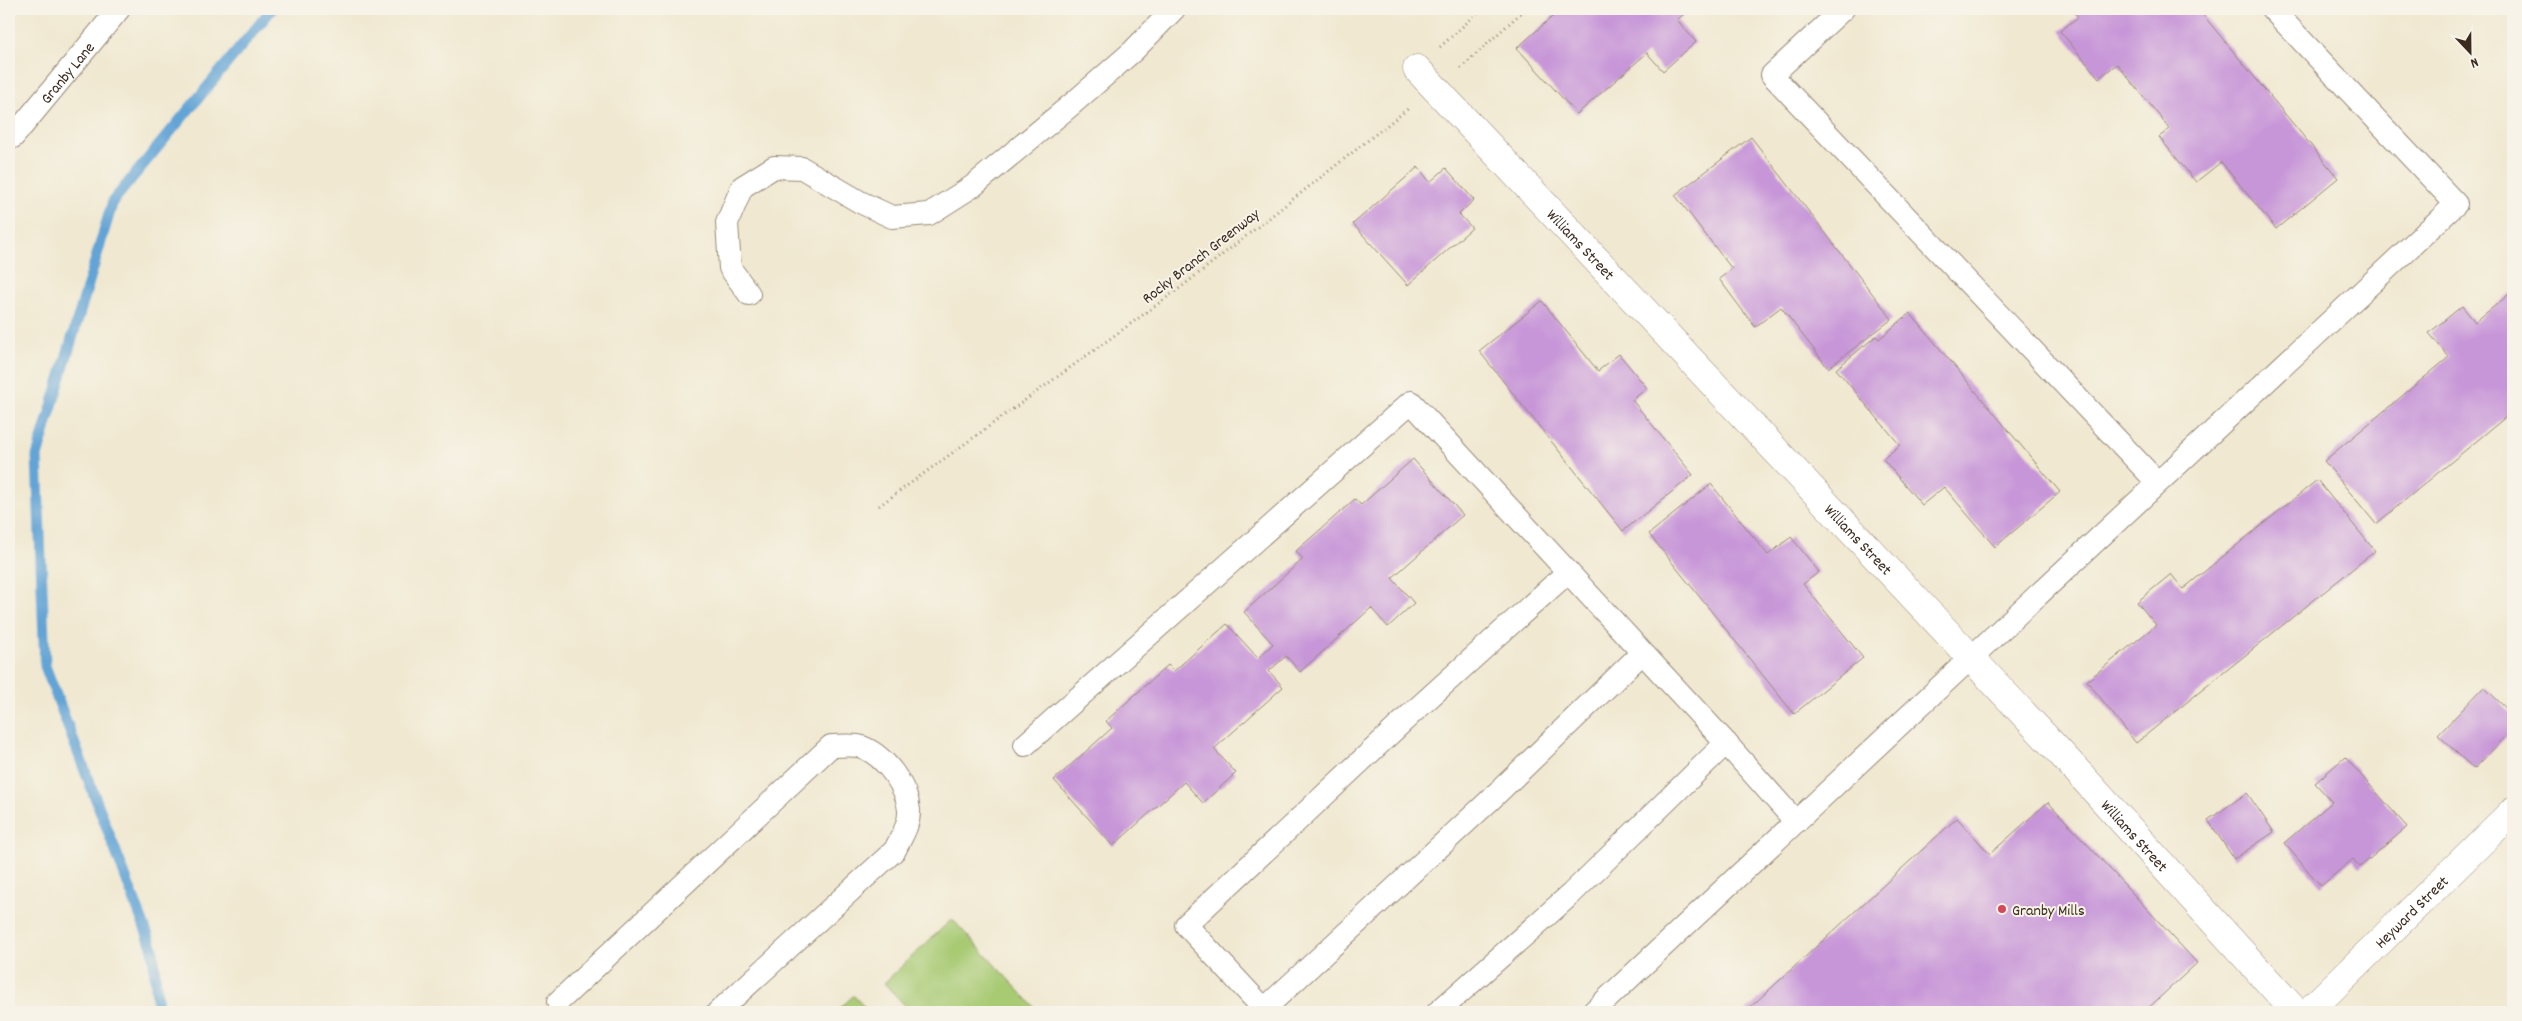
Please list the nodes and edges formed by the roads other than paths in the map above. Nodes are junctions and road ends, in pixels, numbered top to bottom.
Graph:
1 (120, 9) edge
2 (1174, 9) edge
3 (1843, 9) edge
4 (2272, 9) edge
5 (1426, 79) road end
6 (13, 137) dead end
7 (749, 294) dead end
8 (2156, 481) junction
9 (1568, 572) junction
10 (1641, 654) junction
11 (1972, 658) junction
12 (1726, 743) junction
13 (1025, 745) dead end
14 (2513, 811) edge
15 (1796, 822) junction
16 (557, 1009) edge
17 (1262, 1010) edge
18 (718, 1012) edge
19 (1438, 1012) edge
20 (1593, 1012) edge
21 (2296, 1012) edge
22 (2308, 1012) edge

1 - 6 lane, Granby Lane
2 - 7 lane
3 - 8 lane
4 - 8 lane
5 - 11 street, Williams Street
8 - 11 lane
9 - 10 lane
9 - 13 lane
9 - 17 lane
10 - 12 lane
10 - 17 lane
11 - 15 lane
11 - 21 street, Williams Street
12 - 15 lane
12 - 19 lane
14 - 22 street, Heyward Street
15 - 20 lane
16 - 18 lane

